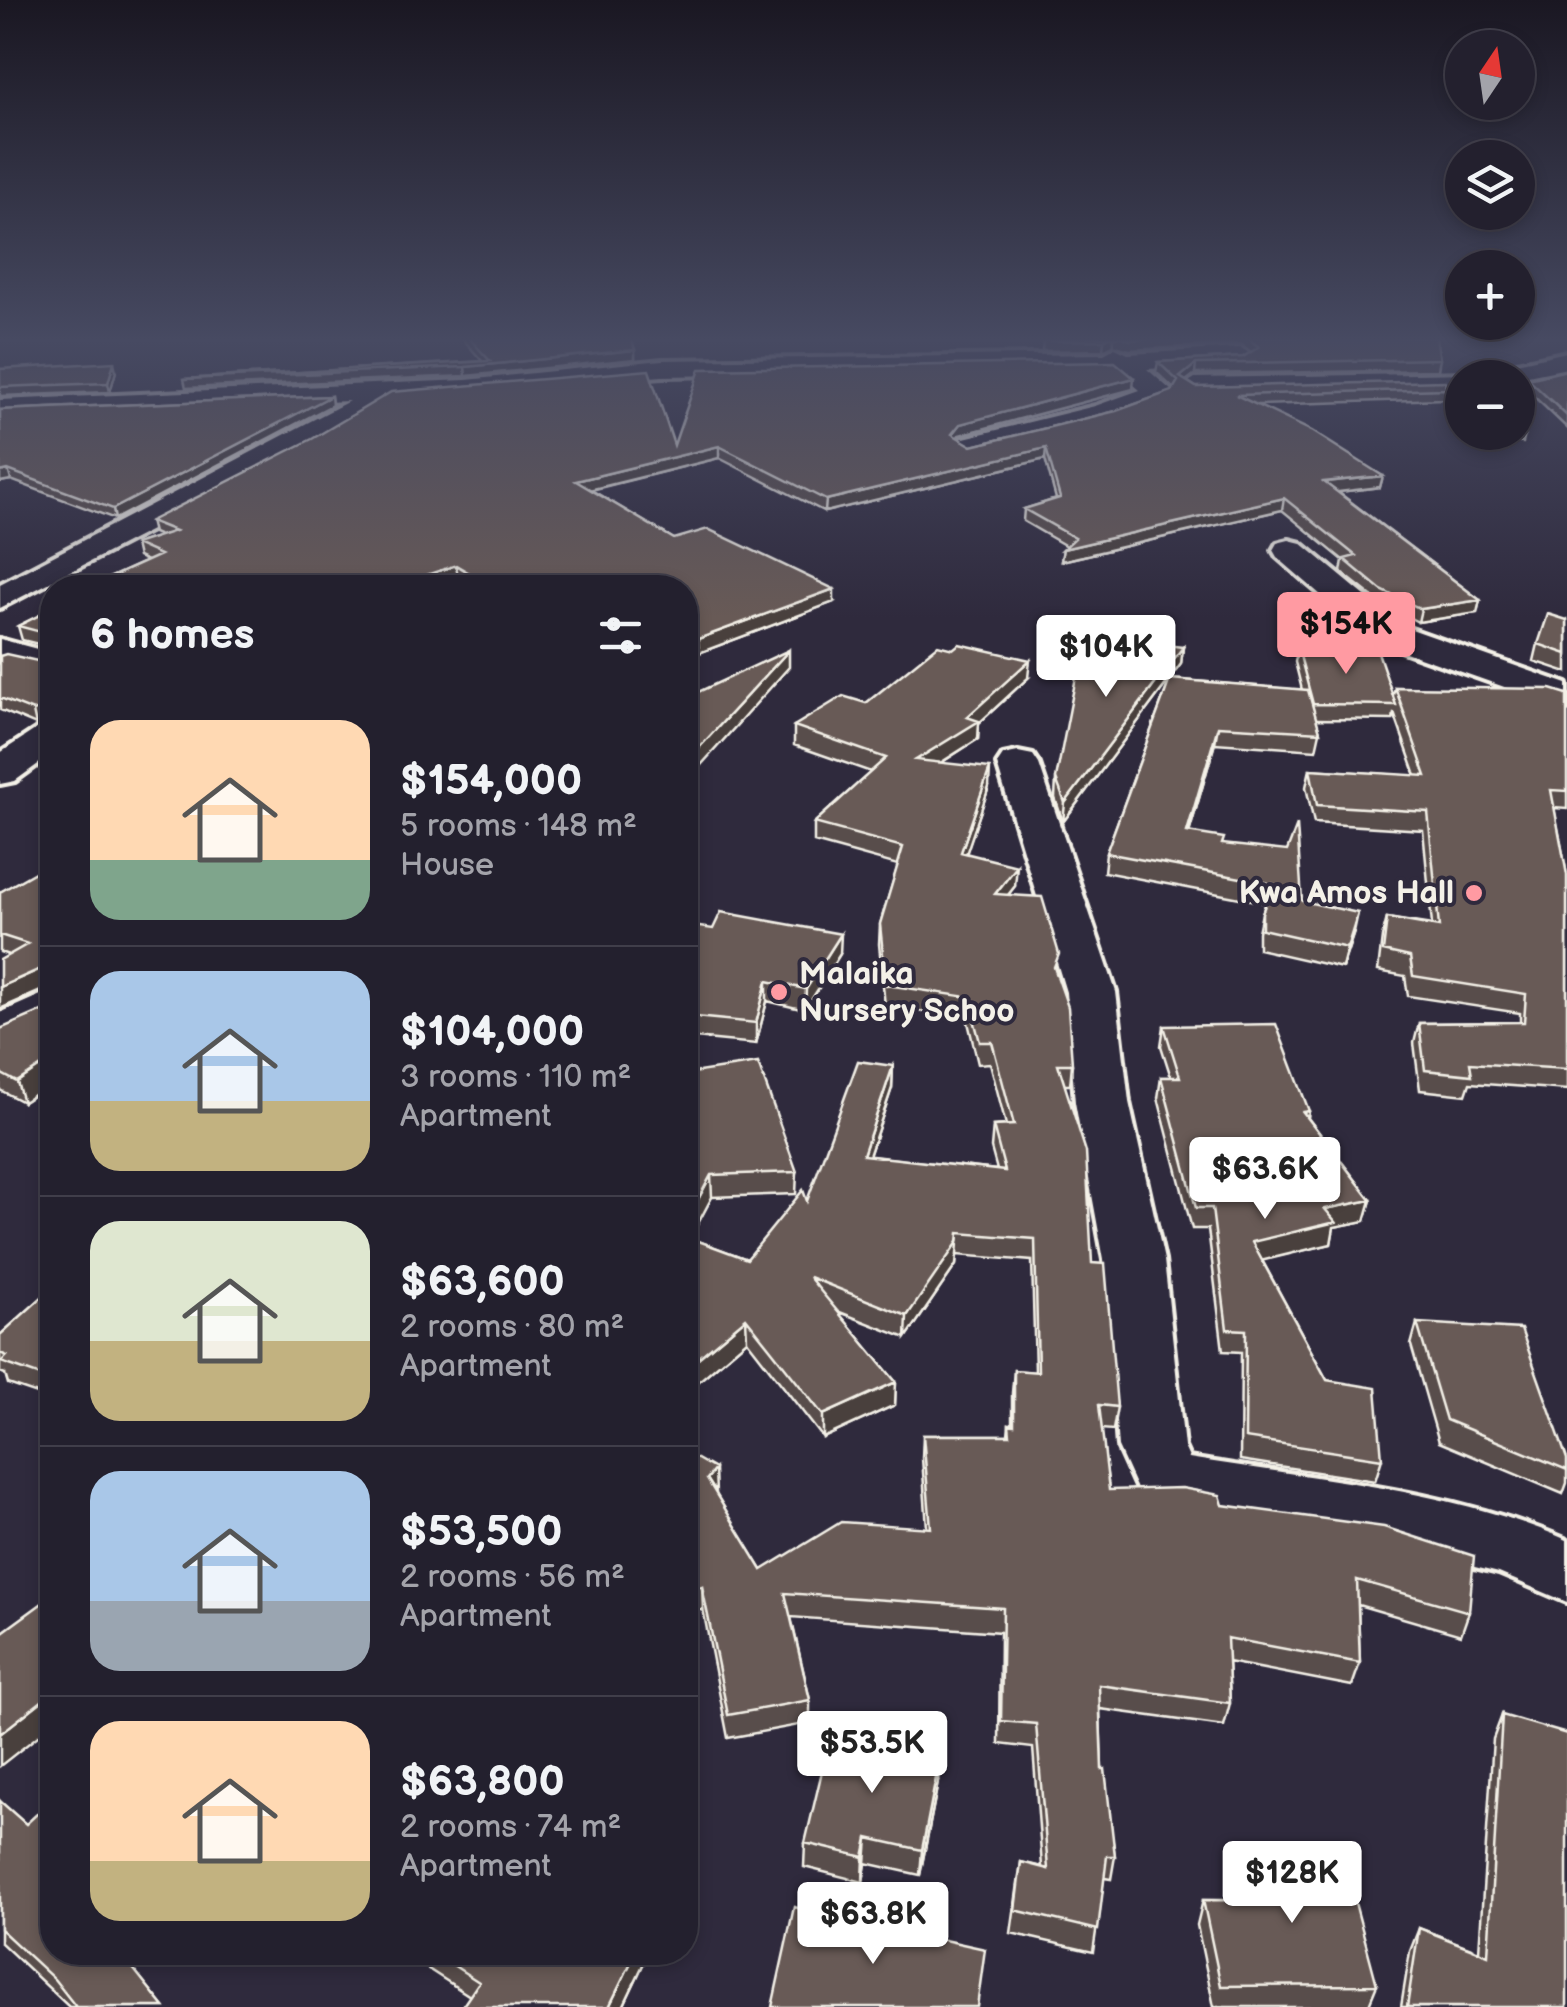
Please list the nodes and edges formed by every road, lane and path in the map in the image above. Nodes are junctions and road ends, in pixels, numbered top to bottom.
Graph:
1 (320, 431) edge
2 (1025, 431) edge
3 (970, 445) edge
4 (1289, 550) dead end
5 (44, 575) edge
6 (40, 577) edge
7 (0, 598) edge
8 (0, 650) edge
9 (40, 661) edge
10 (1567, 697) edge
11 (40, 744) edge
12 (1018, 764) dead end
13 (0, 772) edge
14 (40, 1011) edge
15 (0, 1033) edge
16 (1567, 1572) edge

1 - 5 street
2 - 3 street
4 - 10 street
6 - 7 street
8 - 9 street
11 - 13 street
12 - 16 street
14 - 15 street

